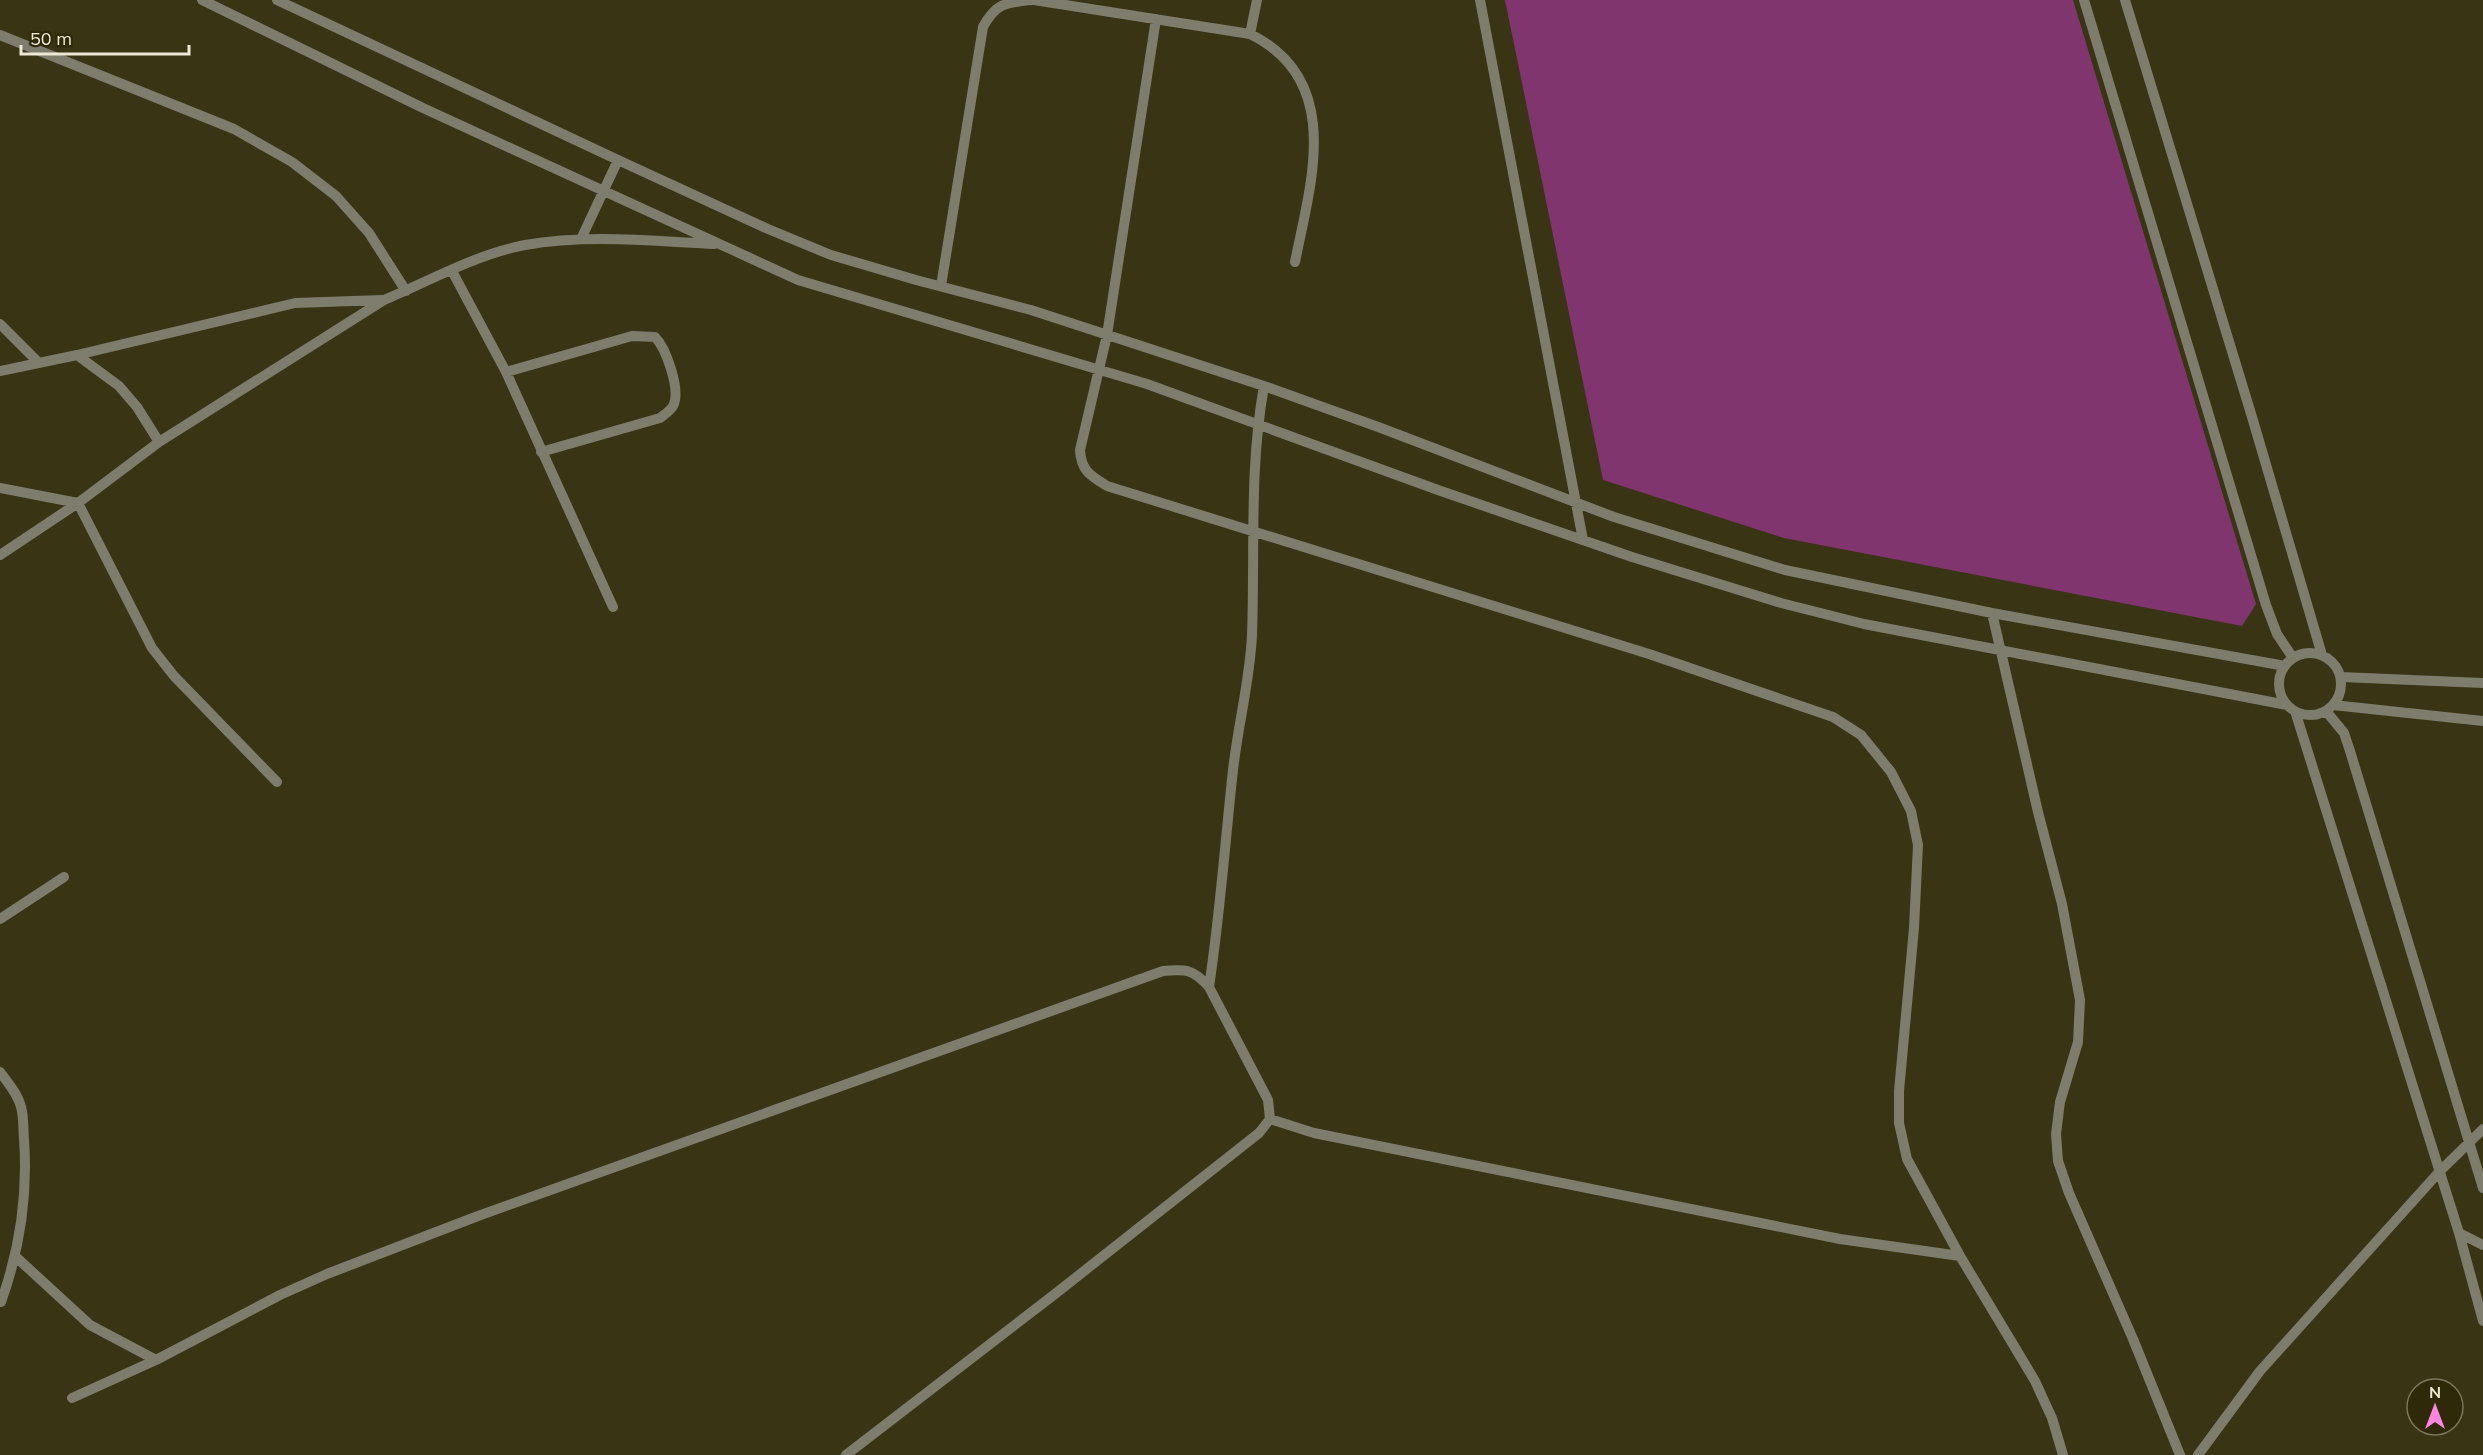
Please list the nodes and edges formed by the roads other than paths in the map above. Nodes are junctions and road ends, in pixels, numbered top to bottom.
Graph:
1 (202, 0) edge
2 (277, 0) edge
3 (1033, 0) edge
4 (1257, 0) edge
5 (1480, 0) edge
6 (2084, 0) edge
7 (2125, 0) edge
8 (1068, 2) edge
9 (1156, 19) junction
10 (1250, 34) junction
11 (0, 36) edge
12 (618, 160) junction
13 (603, 191) junction
14 (581, 239) junction
15 (720, 244) junction
16 (1295, 262) dead end
17 (452, 271) junction
18 (941, 286) junction
19 (406, 291) junction
20 (384, 300) junction
21 (0, 324) edge
22 (1107, 335) junction
23 (77, 355) junction
24 (38, 362) junction
25 (0, 371) edge
26 (1100, 371) junction
27 (506, 372) junction
28 (1264, 386) junction
29 (1257, 425) junction
30 (159, 442) junction
31 (541, 452) junction
32 (0, 488) edge
33 (1577, 502) junction
34 (78, 503) junction
35 (1252, 530) junction
36 (1583, 540) junction
37 (0, 555) edge
38 (613, 607) dead end
39 (1992, 614) junction
40 (2000, 649) junction
41 (2322, 655) junction
42 (2289, 662) junction
43 (2341, 677) junction
44 (2483, 683) edge
45 (2291, 708) junction
46 (2330, 708) junction
47 (2483, 722) edge
48 (277, 782) dead end
49 (63, 877) dead end
50 (0, 920) edge
51 (1209, 987) junction
52 (0, 1072) edge
53 (1270, 1119) junction
54 (2483, 1129) edge
55 (2470, 1142) junction
56 (2440, 1171) junction
57 (2483, 1188) edge
58 (2459, 1233) junction
59 (2483, 1245) edge
60 (1960, 1256) junction
61 (16, 1257) junction
62 (1, 1302) edge
63 (2483, 1321) edge
64 (156, 1360) junction
65 (72, 1398) dead end
66 (846, 1455) edge
67 (2063, 1455) edge
68 (2180, 1455) edge
69 (2198, 1455) edge

1 - 13 lane
2 - 12 lane
3 - 8 lane
3 - 18 lane
4 - 10 lane
5 - 33 lane
6 - 42 lane
7 - 41 lane
8 - 9 lane
9 - 10 lane
9 - 22 lane
10 - 16 lane
11 - 19 lane
12 - 13 lane
12 - 18 lane
13 - 14 lane
13 - 15 lane
14 - 15 lane
14 - 17 lane
15 - 26 lane
17 - 19 lane
17 - 27 lane
18 - 22 lane
19 - 20 lane
20 - 23 lane
20 - 30 lane
21 - 24 lane
22 - 26 lane
22 - 28 lane
23 - 24 lane
23 - 30 lane
24 - 25 lane
26 - 29 lane
26 - 35 lane
27 - 31 lane
27 - 31 lane
28 - 29 lane
28 - 33 lane
29 - 35 lane
29 - 36 lane
30 - 34 lane
31 - 38 lane
32 - 34 lane
33 - 36 lane
33 - 39 lane
34 - 37 lane
34 - 48 lane
35 - 51 lane
35 - 60 lane
36 - 40 lane
39 - 40 lane
39 - 42 lane
40 - 45 lane
40 - 68 lane
41 - 42 lane
41 - 43 lane
42 - 45 lane
43 - 44 lane
43 - 46 lane
45 - 46 lane
45 - 56 lane
46 - 47 lane
46 - 55 lane
49 - 50 lane
51 - 53 lane
51 - 64 lane
52 - 61 lane
53 - 60 lane
53 - 66 lane
54 - 55 lane
55 - 56 lane
55 - 57 lane
56 - 58 lane
56 - 69 lane
58 - 59 lane
58 - 63 lane
60 - 67 lane
61 - 62 lane
61 - 64 lane
64 - 65 lane

